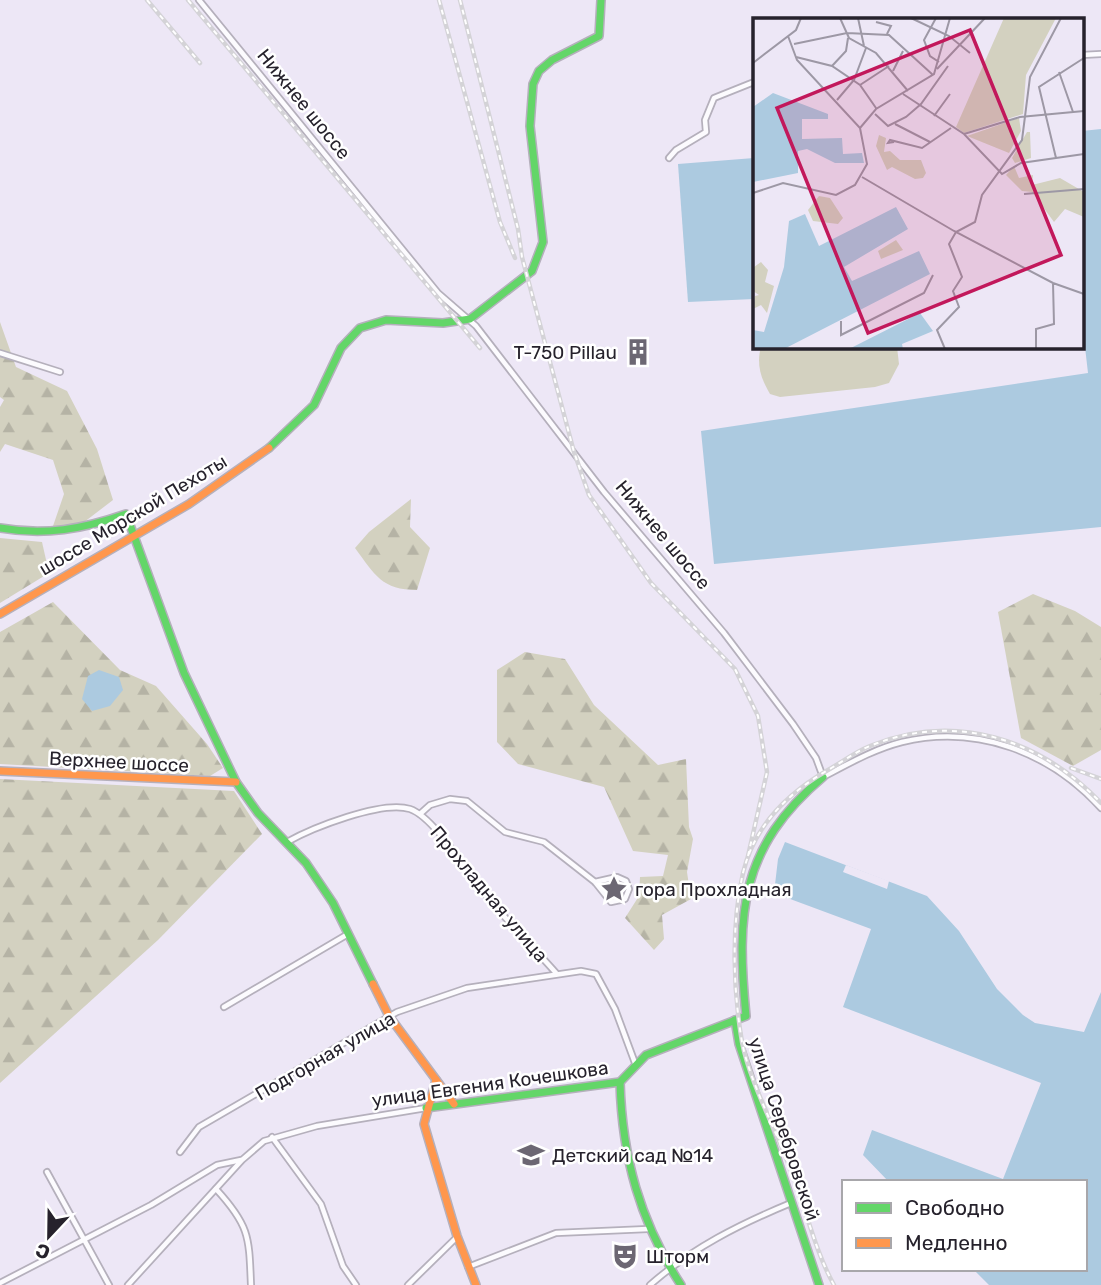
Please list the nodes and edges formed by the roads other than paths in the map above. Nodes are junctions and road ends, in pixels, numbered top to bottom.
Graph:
1 (199, 0) edge
2 (601, 0) edge
3 (753, 82) edge
4 (669, 158) dead end
5 (470, 318) junction
6 (0, 353) edge
7 (60, 372) dead end
8 (0, 528) edge
9 (135, 534) junction
10 (0, 614) edge
11 (0, 771) edge
12 (823, 777) junction
13 (236, 782) junction
14 (1101, 808) edge
15 (420, 814) junction
16 (287, 842) junction
17 (595, 882) junction
18 (348, 934) junction
19 (557, 974) junction
20 (224, 1007) dead end
21 (389, 1016) junction
22 (735, 1020) junction
23 (635, 1063) junction
24 (436, 1080) junction
25 (620, 1082) junction
26 (454, 1104) junction
27 (426, 1108) junction
28 (272, 1137) junction
29 (180, 1152) dead end
30 (242, 1160) junction
31 (47, 1172) dead end
32 (216, 1189) junction
33 (791, 1202) junction
34 (648, 1229) junction
35 (457, 1236) junction
36 (83, 1241) junction
37 (468, 1268) junction
38 (669, 1268) junction
39 (0, 1283) edge
40 (7, 1283) edge
41 (110, 1285) edge
42 (128, 1285) edge
43 (251, 1285) edge
44 (356, 1285) edge
45 (408, 1285) edge
46 (476, 1285) edge
47 (650, 1285) edge
48 (681, 1285) edge
49 (819, 1285) edge

1 - 5 street, Нижнее шоссе
2 - 5 street
3 - 4 street
5 - 9 street, шоссе Морской Пехоты
5 - 12 street, Нижнее шоссе
6 - 7 street
8 - 9 street
9 - 10 street, шоссе Морской Пехоты
9 - 13 street
11 - 13 street, Верхнее шоссе
12 - 14 street, улица Серебровской
12 - 22 street, улица Серебровской
13 - 16 street
15 - 16 street
15 - 17 street
15 - 19 street, Прохладная улица
16 - 18 street
17 - 17 street
18 - 20 street
18 - 21 street
19 - 21 street, Подгорная улица
19 - 23 street, Подгорная улица
21 - 24 street
21 - 29 street, Подгорная улица
22 - 23 street, улица Евгения Кочешкова
22 - 33 street, улица Серебровской
23 - 25 street, улица Евгения Кочешкова
24 - 26 street
24 - 27 street
25 - 26 street, улица Евгения Кочешкова
25 - 34 street
26 - 27 street, улица Евгения Кочешкова
27 - 28 street, улица Евгения Кочешкова
27 - 35 street
28 - 30 street, улица Евгения Кочешкова
28 - 44 street
30 - 32 street
30 - 36 street
31 - 36 street
32 - 42 street
32 - 43 street
33 - 38 street
33 - 49 street, улица Серебровской
34 - 37 street
34 - 38 street
35 - 37 street
35 - 45 street
36 - 40 street
36 - 41 street
37 - 46 street
38 - 47 street
38 - 48 street
39 - 40 street

